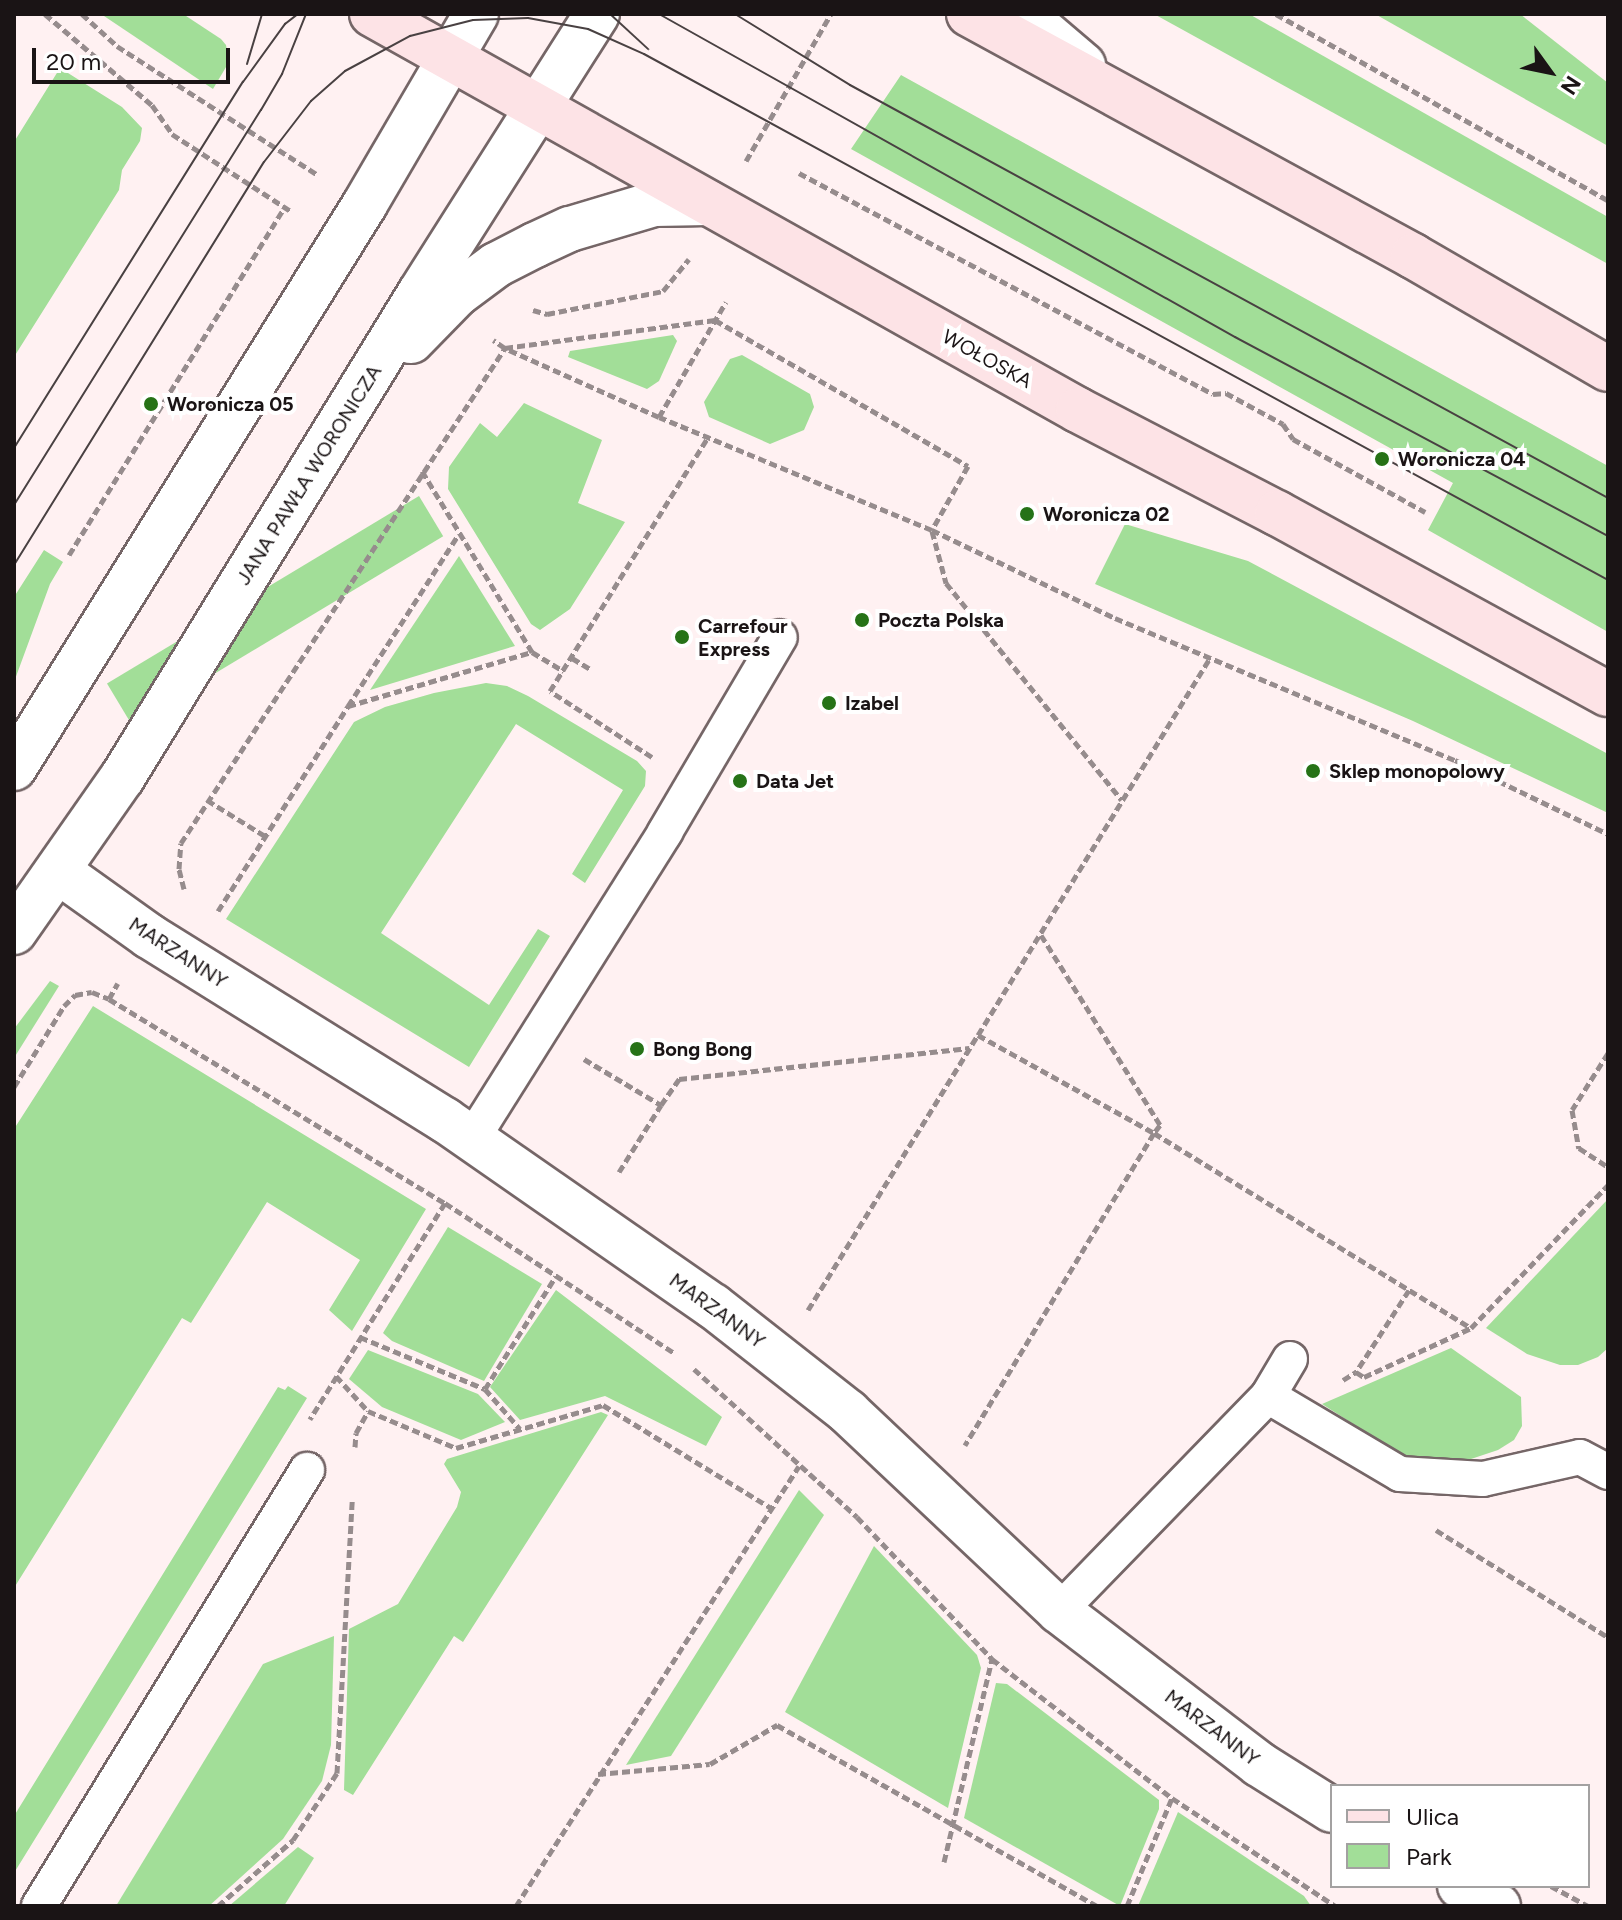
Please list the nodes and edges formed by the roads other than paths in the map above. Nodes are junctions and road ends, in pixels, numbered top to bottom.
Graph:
1 (372, 14) edge
2 (476, 14) edge
3 (597, 14) edge
4 (969, 14) edge
5 (1023, 14) edge
6 (451, 58) junction
7 (1118, 95) junction
8 (539, 108) junction
9 (713, 206) junction
10 (1608, 369) edge
11 (358, 394) junction
12 (780, 637) dead end
13 (1608, 694) edge
14 (14, 768) edge
15 (58, 871) junction
16 (14, 932) edge
17 (458, 1130) junction
18 (1290, 1359) dead end
19 (1268, 1396) junction
20 (307, 1470) dead end
21 (1608, 1472) edge
22 (1059, 1611) junction
23 (1330, 1809) edge
24 (1464, 1888) edge
25 (39, 1906) edge
26 (1498, 1906) edge

1 - 6 main road, WOŁOSKA
2 - 6 street
3 - 8 street, JANA PAWŁA WORONICZA
4 - 7 main road
5 - 7 street
6 - 8 main road, WOŁOSKA
6 - 14 street
7 - 10 main road
8 - 9 main road, WOŁOSKA
8 - 11 street, JANA PAWŁA WORONICZA
9 - 11 street
9 - 13 main road, WOŁOSKA
11 - 15 street, JANA PAWŁA WORONICZA
12 - 17 lane
15 - 16 street, JANA PAWŁA WORONICZA
15 - 17 street, MARZANNY
17 - 22 street, MARZANNY
18 - 19 lane
19 - 21 lane
19 - 22 lane
20 - 25 lane
22 - 23 street, MARZANNY
24 - 26 street

